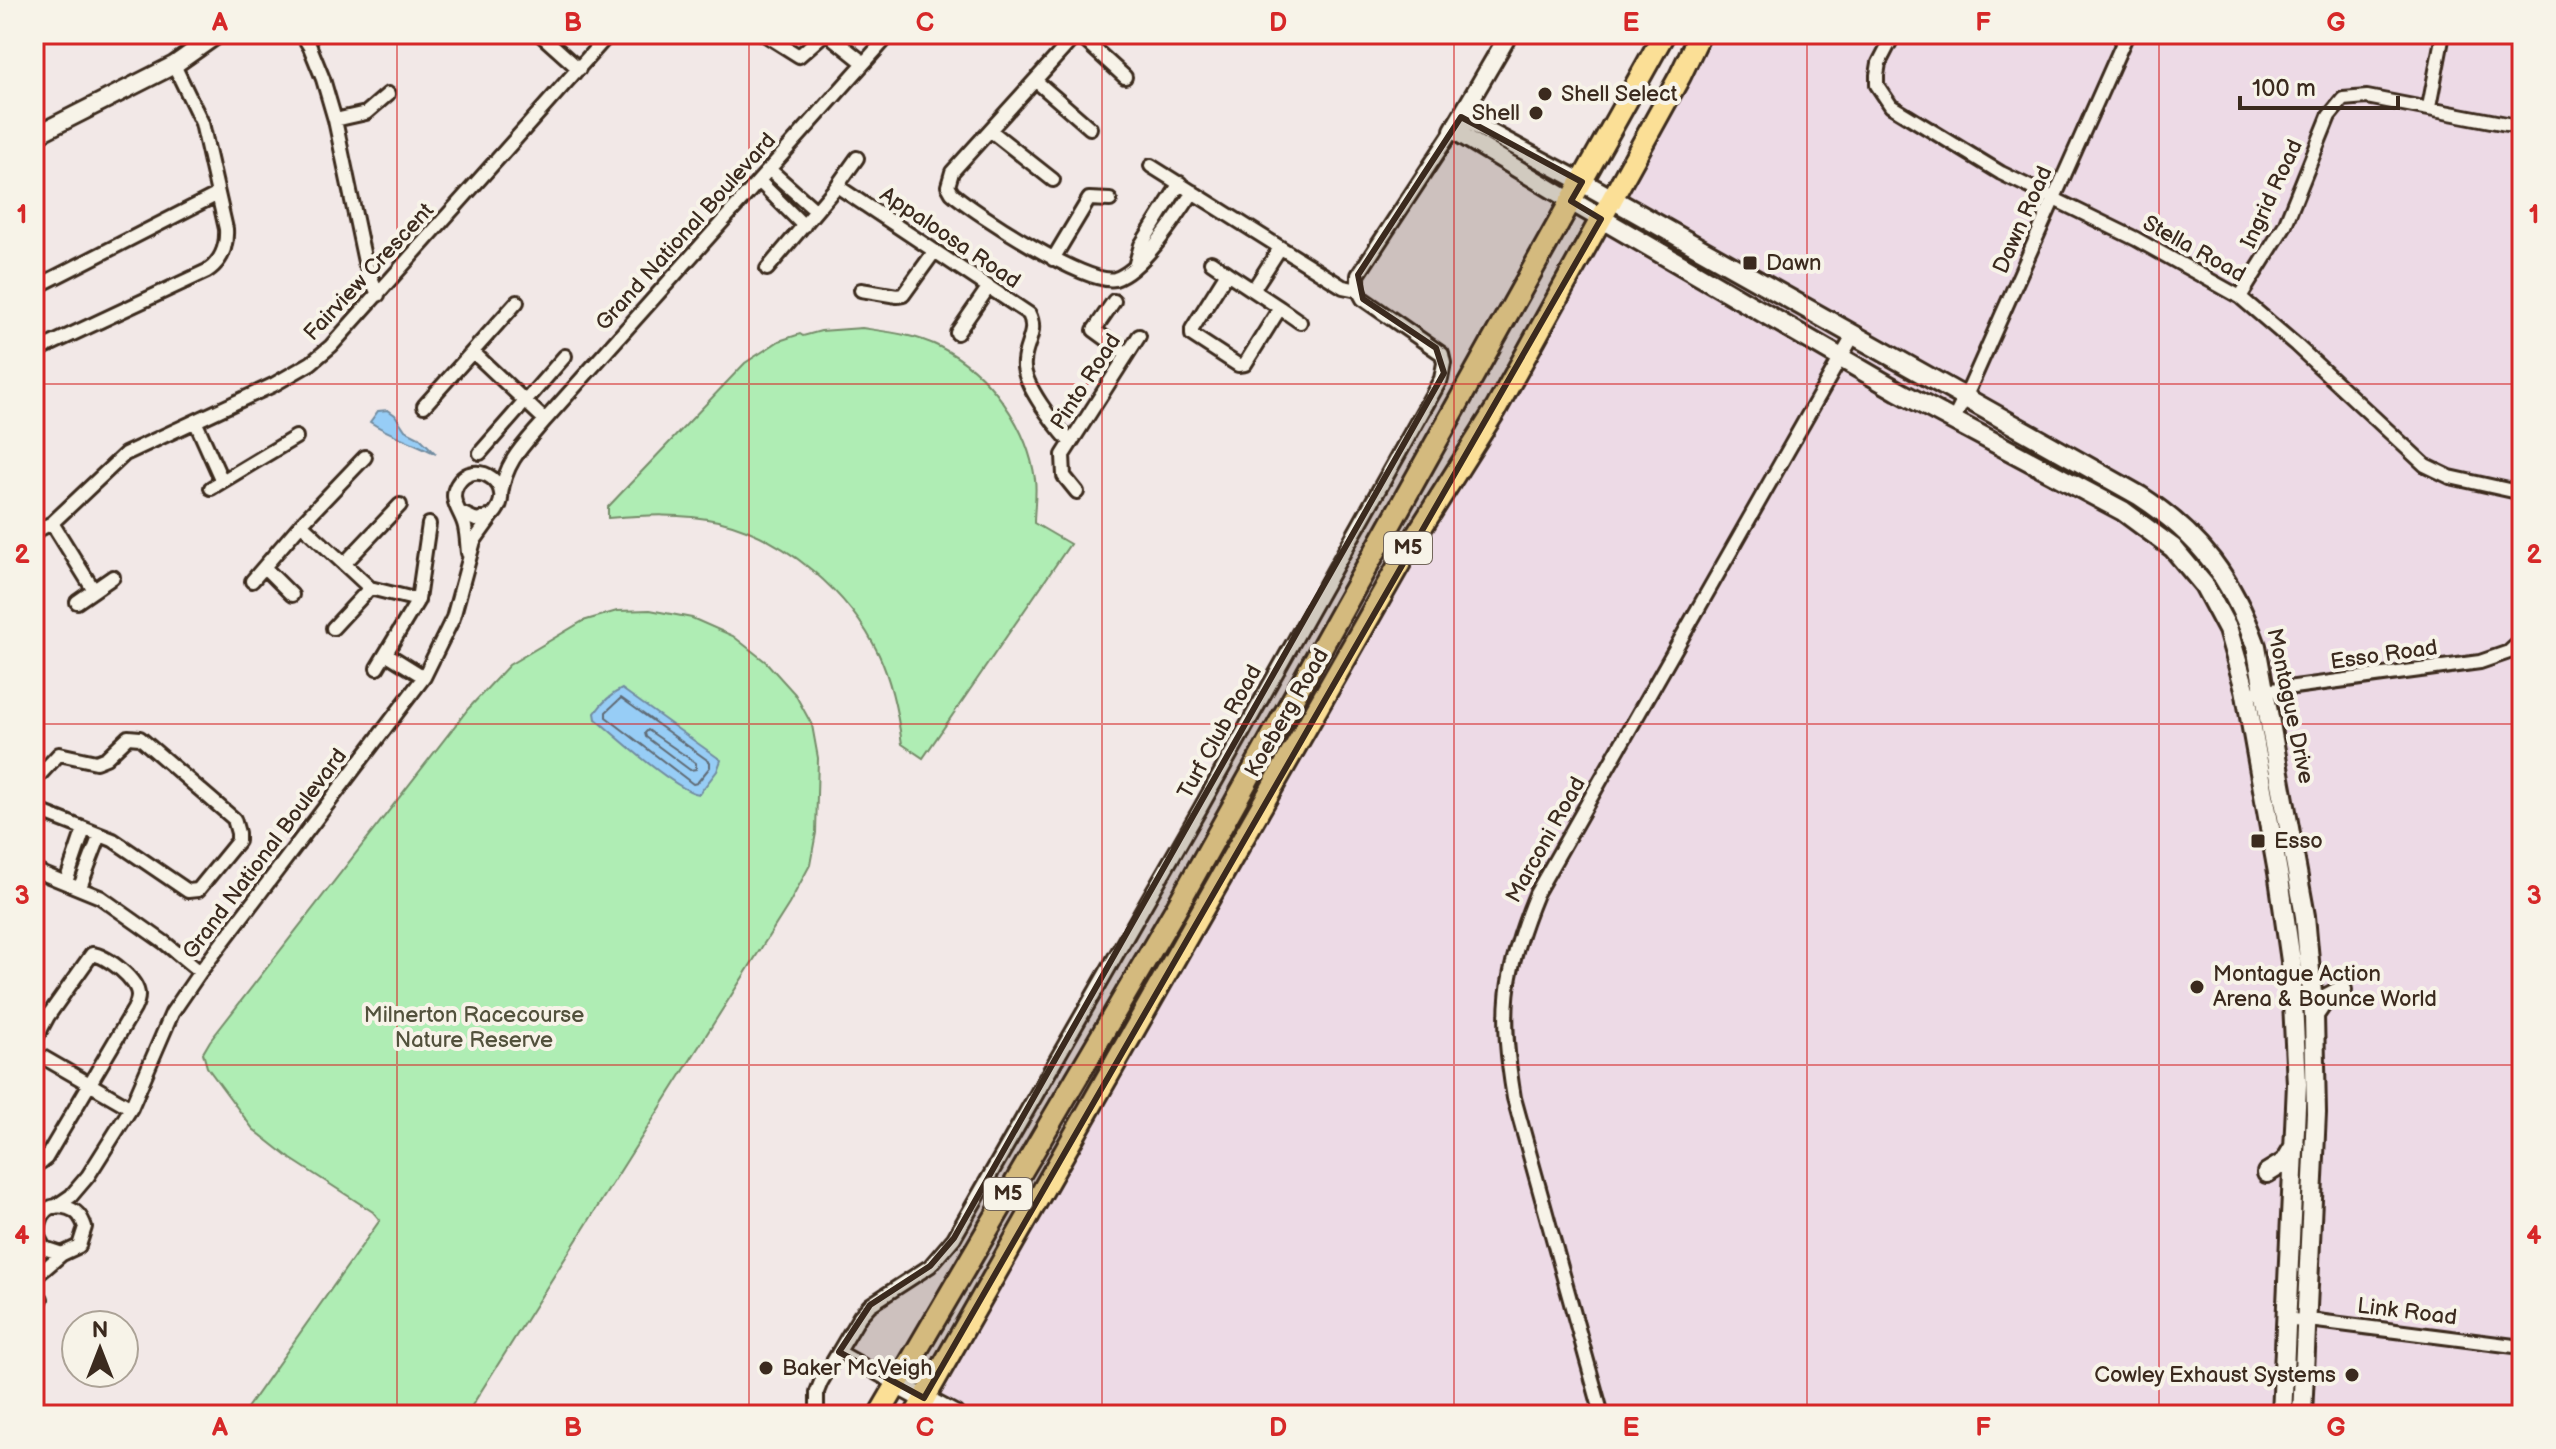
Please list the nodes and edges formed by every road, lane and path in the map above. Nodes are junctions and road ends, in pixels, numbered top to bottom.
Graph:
1 (218, 34) edge
2 (302, 34) edge
3 (540, 34) edge
4 (609, 34) edge
5 (764, 34) edge
6 (890, 34) edge
7 (1077, 34) edge
8 (1509, 34) edge
9 (1664, 34) edge
10 (1700, 34) edge
11 (1894, 34) edge
12 (2127, 34) edge
13 (2443, 34) edge
14 (829, 36) edge
15 (200, 39) edge
16 (864, 63) junction
17 (174, 65) junction
18 (579, 69) junction
19 (1125, 77) dead end
20 (1036, 81) junction
21 (388, 94) dead end
22 (2429, 107) junction
23 (335, 120) junction
24 (1457, 124) junction
25 (2522, 127) edge
26 (1090, 128) dead end
27 (991, 131) junction
28 (34, 136) edge
29 (857, 158) dead end
30 (1151, 166) dead end
31 (770, 170) junction
32 (1053, 180) dead end
33 (759, 181) junction
34 (1582, 182) junction
35 (1180, 183) junction
36 (837, 186) junction
37 (1193, 192) junction
38 (218, 194) junction
39 (1612, 199) junction
40 (1110, 200) dead end
41 (2055, 200) junction
42 (1571, 201) junction
43 (816, 211) junction
44 (1601, 219) junction
45 (804, 226) junction
46 (1280, 248) junction
47 (934, 252) junction
48 (1053, 259) junction
49 (1211, 262) dead end
50 (1136, 263) junction
51 (767, 269) dead end
52 (1227, 273) junction
53 (34, 288) edge
54 (988, 288) junction
55 (861, 290) dead end
56 (1253, 290) junction
57 (1358, 290) junction
58 (378, 295) junction
59 (2240, 297) junction
60 (1114, 301) dead end
61 (517, 302) dead end
62 (1280, 308) junction
63 (1300, 322) dead end
64 (957, 333) dead end
65 (1139, 336) dead end
66 (1853, 336) junction
67 (34, 352) edge
68 (474, 353) junction
69 (1127, 354) junction
70 (565, 356) dead end
71 (1841, 358) junction
72 (1964, 398) junction
73 (525, 402) junction
74 (424, 406) dead end
75 (545, 420) junction
76 (1953, 421) junction
77 (196, 423) junction
78 (296, 437) dead end
79 (1070, 442) junction
80 (480, 453) dead end
81 (365, 457) dead end
82 (513, 458) junction
83 (475, 473) junction
84 (1077, 492) dead end
85 (2522, 493) edge
86 (501, 494) junction
87 (400, 505) dead end
88 (461, 513) junction
89 (492, 516) junction
90 (52, 523) junction
91 (301, 524) junction
92 (429, 524) dead end
93 (34, 532) edge
94 (468, 556) junction
95 (344, 564) junction
96 (265, 568) junction
97 (113, 577) dead end
98 (252, 581) dead end
99 (370, 588) junction
100 (93, 589) junction
101 (292, 595) dead end
102 (418, 600) junction
103 (77, 602) dead end
104 (333, 628) dead end
105 (2522, 640) edge
106 (388, 651) junction
107 (377, 668) dead end
108 (426, 675) junction
109 (2266, 691) junction
110 (2246, 694) junction
111 (34, 781) edge
112 (34, 809) edge
113 (84, 829) junction
114 (100, 835) junction
115 (34, 870) edge
116 (66, 882) junction
117 (80, 887) junction
118 (200, 972) junction
119 (2342, 990) dead end
120 (2314, 1015) junction
121 (34, 1042) edge
122 (34, 1052) edge
123 (90, 1084) junction
124 (131, 1108) junction
125 (2295, 1145) junction
126 (34, 1162) edge
127 (2267, 1173) dead end
128 (88, 1176) junction
129 (34, 1207) edge
130 (52, 1208) junction
131 (83, 1221) junction
132 (36, 1230) edge
133 (62, 1254) junction
134 (34, 1265) edge
135 (34, 1278) edge
136 (2287, 1320) junction
137 (2306, 1320) junction
138 (2522, 1347) edge
139 (839, 1352) junction
140 (896, 1384) junction
141 (920, 1407) edge
142 (817, 1415) edge
143 (879, 1415) edge
144 (954, 1415) edge
145 (1602, 1415) edge
146 (2282, 1415) edge
147 (2302, 1415) edge

1 - 15 street
2 - 23 street
3 - 18 street
4 - 18 street, Fairview Crescent
5 - 14 street
6 - 16 street, Grand National Boulevard
7 - 19 street
7 - 20 street
8 - 24 street
9 - 34 main road, Koeberg Road / M5
10 - 39 main road, Koeberg Road / M5
11 - 41 street, Stella Road
12 - 41 street, Dawn Road
13 - 22 street
14 - 16 street
15 - 17 street
16 - 31 street, Grand National Boulevard
17 - 28 street
17 - 38 street
18 - 58 street, Fairview Crescent
20 - 26 street
20 - 27 street
21 - 23 street
22 - 25 street, Ingrid Road
22 - 59 street, Ingrid Road
23 - 58 street
24 - 34 street
24 - 42 street
24 - 57 street
27 - 32 street
27 - 48 street
29 - 36 street
30 - 35 street
31 - 33 street, Grand National Boulevard
31 - 43 street
33 - 45 street
33 - 75 street, Grand National Boulevard
34 - 39 main road, Montague Drive
34 - 42 main road, Koeberg Road / M5
35 - 37 street
35 - 50 street
36 - 43 street
36 - 47 street, Appaloosa Road
37 - 46 street
37 - 50 street
38 - 53 street
38 - 67 street
39 - 44 main road, Koeberg Road / M5
39 - 66 main road, Montague Drive
40 - 48 street
41 - 59 street, Stella Road
41 - 72 street, Dawn Road
42 - 44 main road, Montague Drive
42 - 140 main road, Koeberg Road / M5
43 - 45 street
44 - 71 main road, Montague Drive
44 - 141 main road, Koeberg Road / M5
45 - 51 street
46 - 56 street
46 - 57 street
47 - 54 street, Appaloosa Road
47 - 55 street
48 - 50 street
49 - 52 street
52 - 56 street
52 - 62 street
54 - 64 street
54 - 79 street, Appaloosa Road
56 - 62 street
57 - 139 street, Turf Club Road
58 - 77 street, Fairview Crescent
59 - 85 street, Stella Road
60 - 69 street
61 - 68 street
62 - 63 street
65 - 69 street, Pinto Road
66 - 71 street, Marconi Road
66 - 72 main road, Montague Drive
68 - 73 street
68 - 74 street
69 - 79 street, Pinto Road
70 - 73 street
71 - 76 main road, Montague Drive
71 - 145 street, Marconi Road
72 - 76 street, Dawn Road
72 - 109 main road, Montague Drive
73 - 75 street
73 - 80 street
75 - 82 street, Grand National Boulevard
76 - 110 main road, Montague Drive
77 - 78 street
77 - 90 street, Fairview Crescent
79 - 84 street, Pinto Road
81 - 91 street
82 - 83 street, Grand National Boulevard
82 - 86 street, Grand National Boulevard
83 - 86 street
83 - 88 street
86 - 89 street
87 - 95 street
88 - 89 street
88 - 94 street, Grand National Boulevard
89 - 94 street, Grand National Boulevard
90 - 93 street, Fairview Crescent
90 - 100 street
91 - 95 street
91 - 96 street
92 - 102 street
94 - 108 street, Grand National Boulevard
95 - 99 street
96 - 98 street
96 - 101 street
97 - 100 street
99 - 102 street
99 - 104 street
100 - 103 street
102 - 106 street
105 - 109 street, Esso Road
106 - 107 street
106 - 108 street
108 - 118 street, Grand National Boulevard
109 - 110 street, Esso Road
109 - 120 main road, Montague Drive
110 - 125 main road, Montague Drive
111 - 114 street
112 - 113 street
113 - 114 street
113 - 116 street
114 - 117 street
115 - 116 street
116 - 117 street
117 - 118 street
118 - 124 street, Grand National Boulevard
119 - 120 main road
120 - 137 main road, Montague Drive
121 - 123 street
122 - 123 street
123 - 124 street
123 - 126 street
124 - 128 street, Grand National Boulevard
125 - 127 main road
125 - 136 main road, Montague Drive
128 - 130 street, Grand National Boulevard
128 - 131 street, Grand National Boulevard
129 - 130 street
130 - 131 street
130 - 132 street
131 - 133 street
132 - 133 street
132 - 134 street
133 - 135 street
136 - 137 street, Link Road
136 - 146 main road, Montague Drive
137 - 138 street, Link Road
137 - 147 main road, Montague Drive
139 - 140 street
139 - 142 street, Turf Club Road
140 - 141 main road
140 - 143 main road, Koeberg Road / M5
141 - 144 main road

